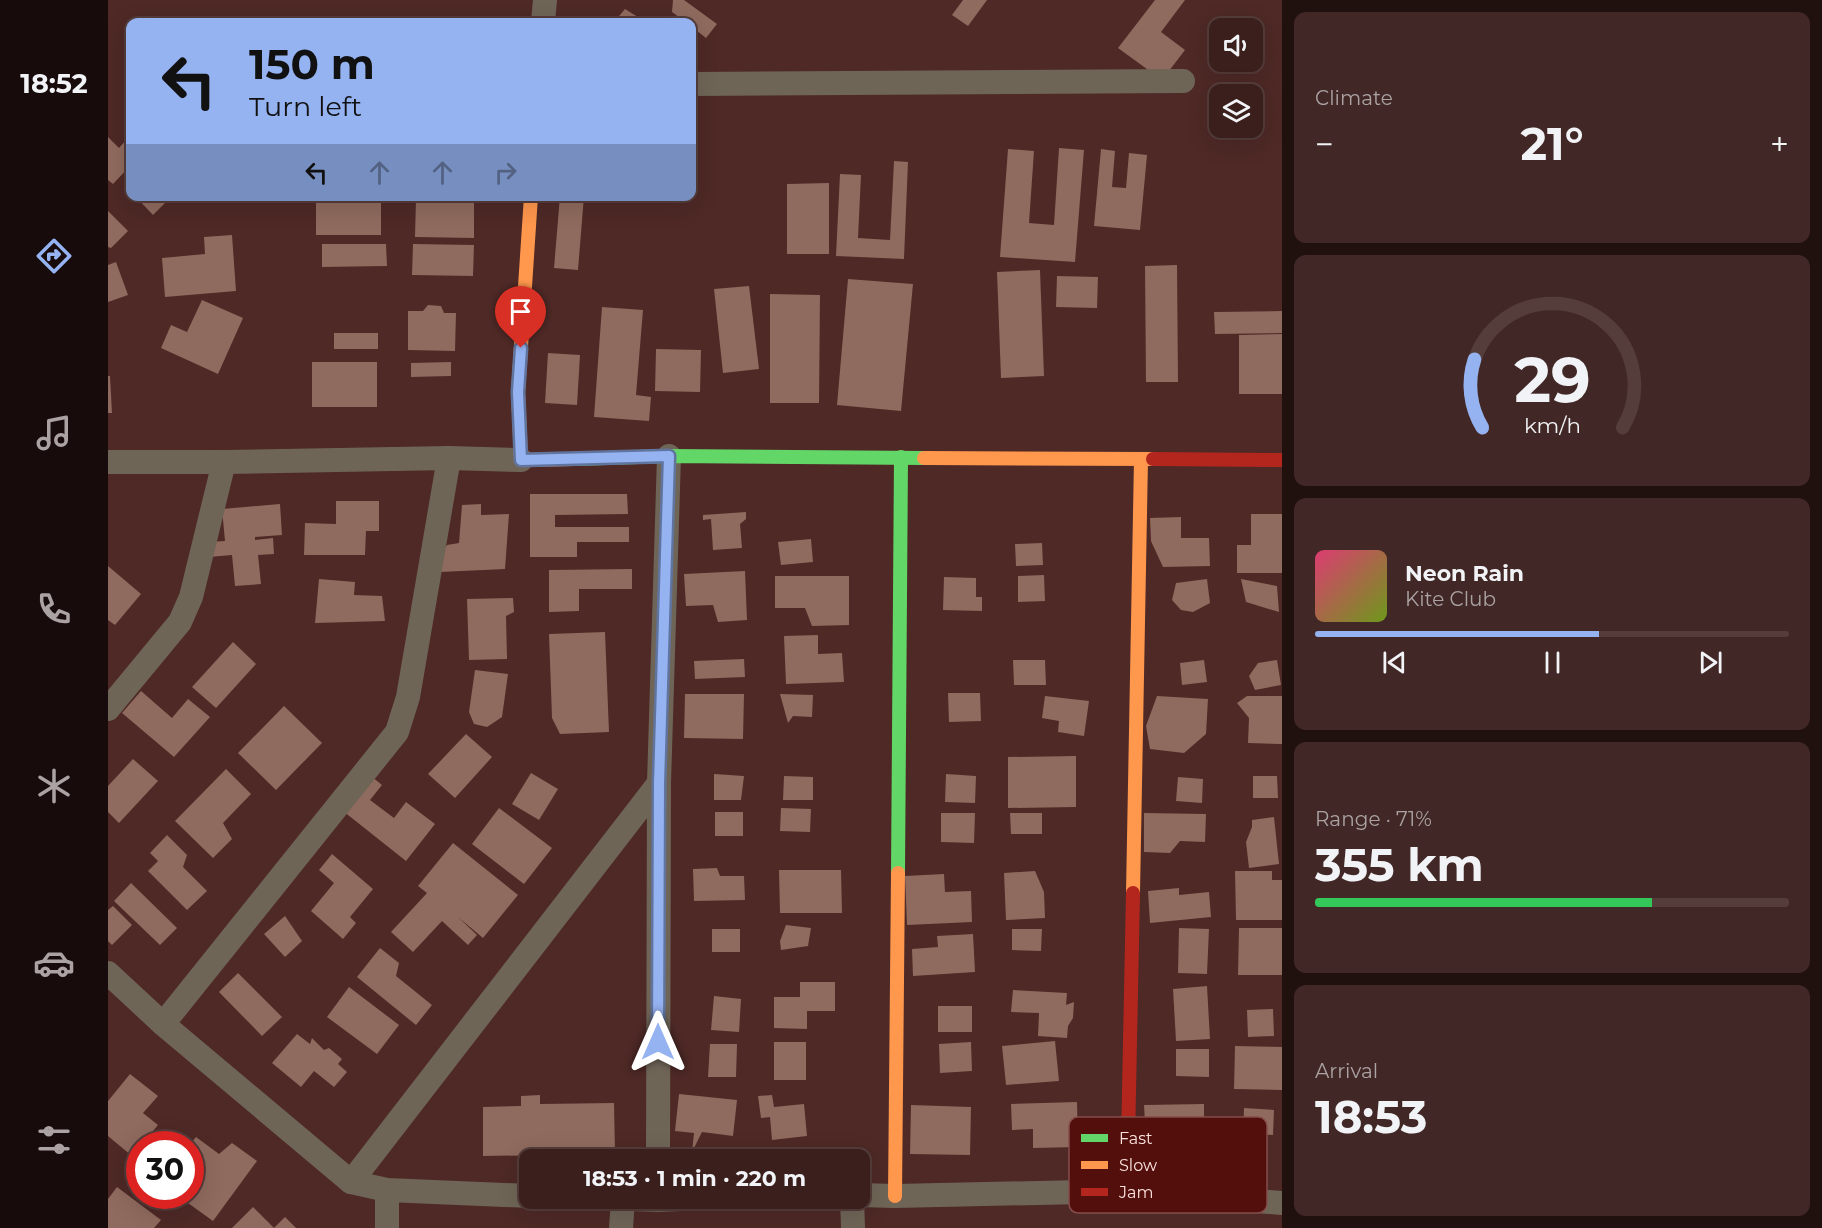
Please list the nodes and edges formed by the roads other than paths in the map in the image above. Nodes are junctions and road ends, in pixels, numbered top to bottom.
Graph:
1 (545, 0) edge
2 (543, 18) edge
3 (1183, 81) dead end
4 (696, 84) edge
5 (531, 201) edge
6 (669, 456) junction
7 (449, 458) junction
8 (901, 458) junction
9 (1141, 459) junction
10 (521, 460) junction
11 (1282, 460) edge
12 (108, 462) edge
13 (224, 462) junction
14 (108, 709) edge
15 (659, 783) junction
16 (108, 973) edge
17 (163, 1024) junction
18 (1128, 1117) edge
19 (658, 1149) edge
20 (351, 1182) junction
21 (387, 1190) junction
22 (1069, 1192) edge
23 (870, 1195) edge
24 (519, 1196) edge
25 (896, 1196) junction
26 (1267, 1202) edge
27 (1282, 1203) edge
28 (616, 1209) edge
29 (852, 1209) edge
30 (387, 1228) edge
31 (621, 1228) edge
32 (853, 1228) edge

1 - 2 street
3 - 4 street
5 - 10 street
6 - 8 street
6 - 10 street
6 - 15 street
7 - 10 street
7 - 13 street
7 - 17 street
8 - 9 street
8 - 25 street
9 - 11 street
9 - 18 street
12 - 13 street
13 - 14 street
15 - 19 street
15 - 20 street
16 - 17 street
17 - 20 street
20 - 21 street
21 - 24 street
21 - 30 street
22 - 25 street
23 - 25 street
26 - 27 street
28 - 31 street
29 - 32 street

